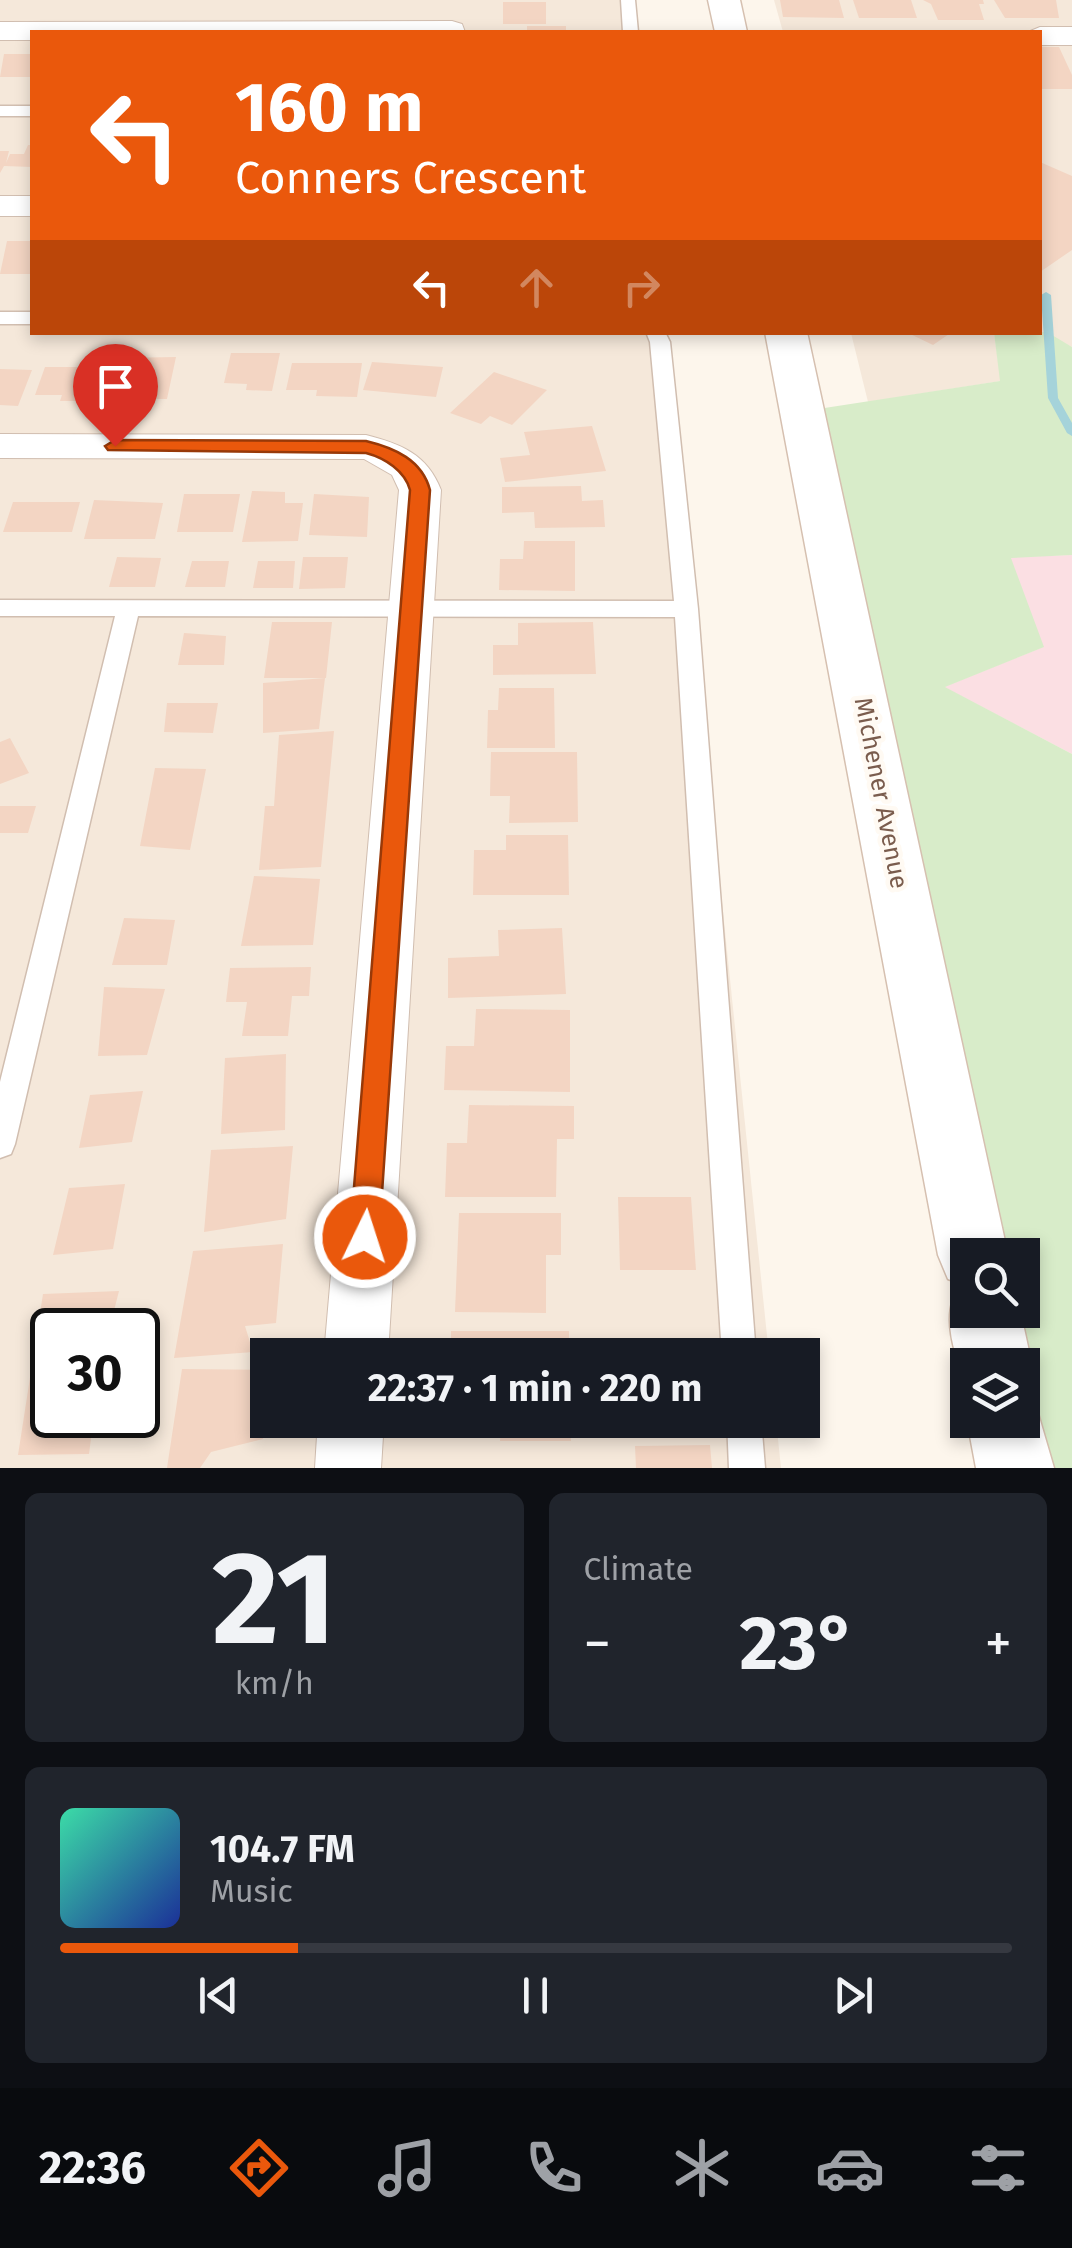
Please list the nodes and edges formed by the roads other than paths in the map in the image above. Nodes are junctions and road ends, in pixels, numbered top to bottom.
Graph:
1 (455, 0) edge
2 (628, 0) edge
3 (724, 0) edge
4 (0, 30) edge
5 (30, 30) edge
6 (452, 30) edge
7 (632, 30) edge
8 (731, 30) edge
9 (1042, 36) edge
10 (1072, 36) edge
11 (0, 111) edge
12 (30, 111) edge
13 (0, 206) edge
14 (30, 206) edge
15 (0, 318) edge
16 (30, 318) edge
17 (656, 335) edge
18 (787, 335) edge
19 (0, 446) edge
20 (0, 608) edge
21 (128, 608) junction
22 (411, 608) junction
23 (686, 609) junction
24 (0, 1144) edge
25 (970, 1238) edge
26 (357, 1338) edge
27 (738, 1338) edge
28 (350, 1438) edge
29 (745, 1438) edge
30 (1009, 1438) edge
31 (348, 1468) edge
32 (747, 1468) edge
33 (1015, 1468) edge

1 - 6 street
2 - 7 lane
3 - 8 street
4 - 5 street
9 - 10 street
11 - 12 lane
13 - 14 street
15 - 16 lane
17 - 23 lane
18 - 25 street, Michener Avenue
19 - 22 street
20 - 21 lane
21 - 22 lane
21 - 24 lane
22 - 23 lane
22 - 26 street
23 - 27 lane
28 - 31 street
29 - 32 lane
30 - 33 street

